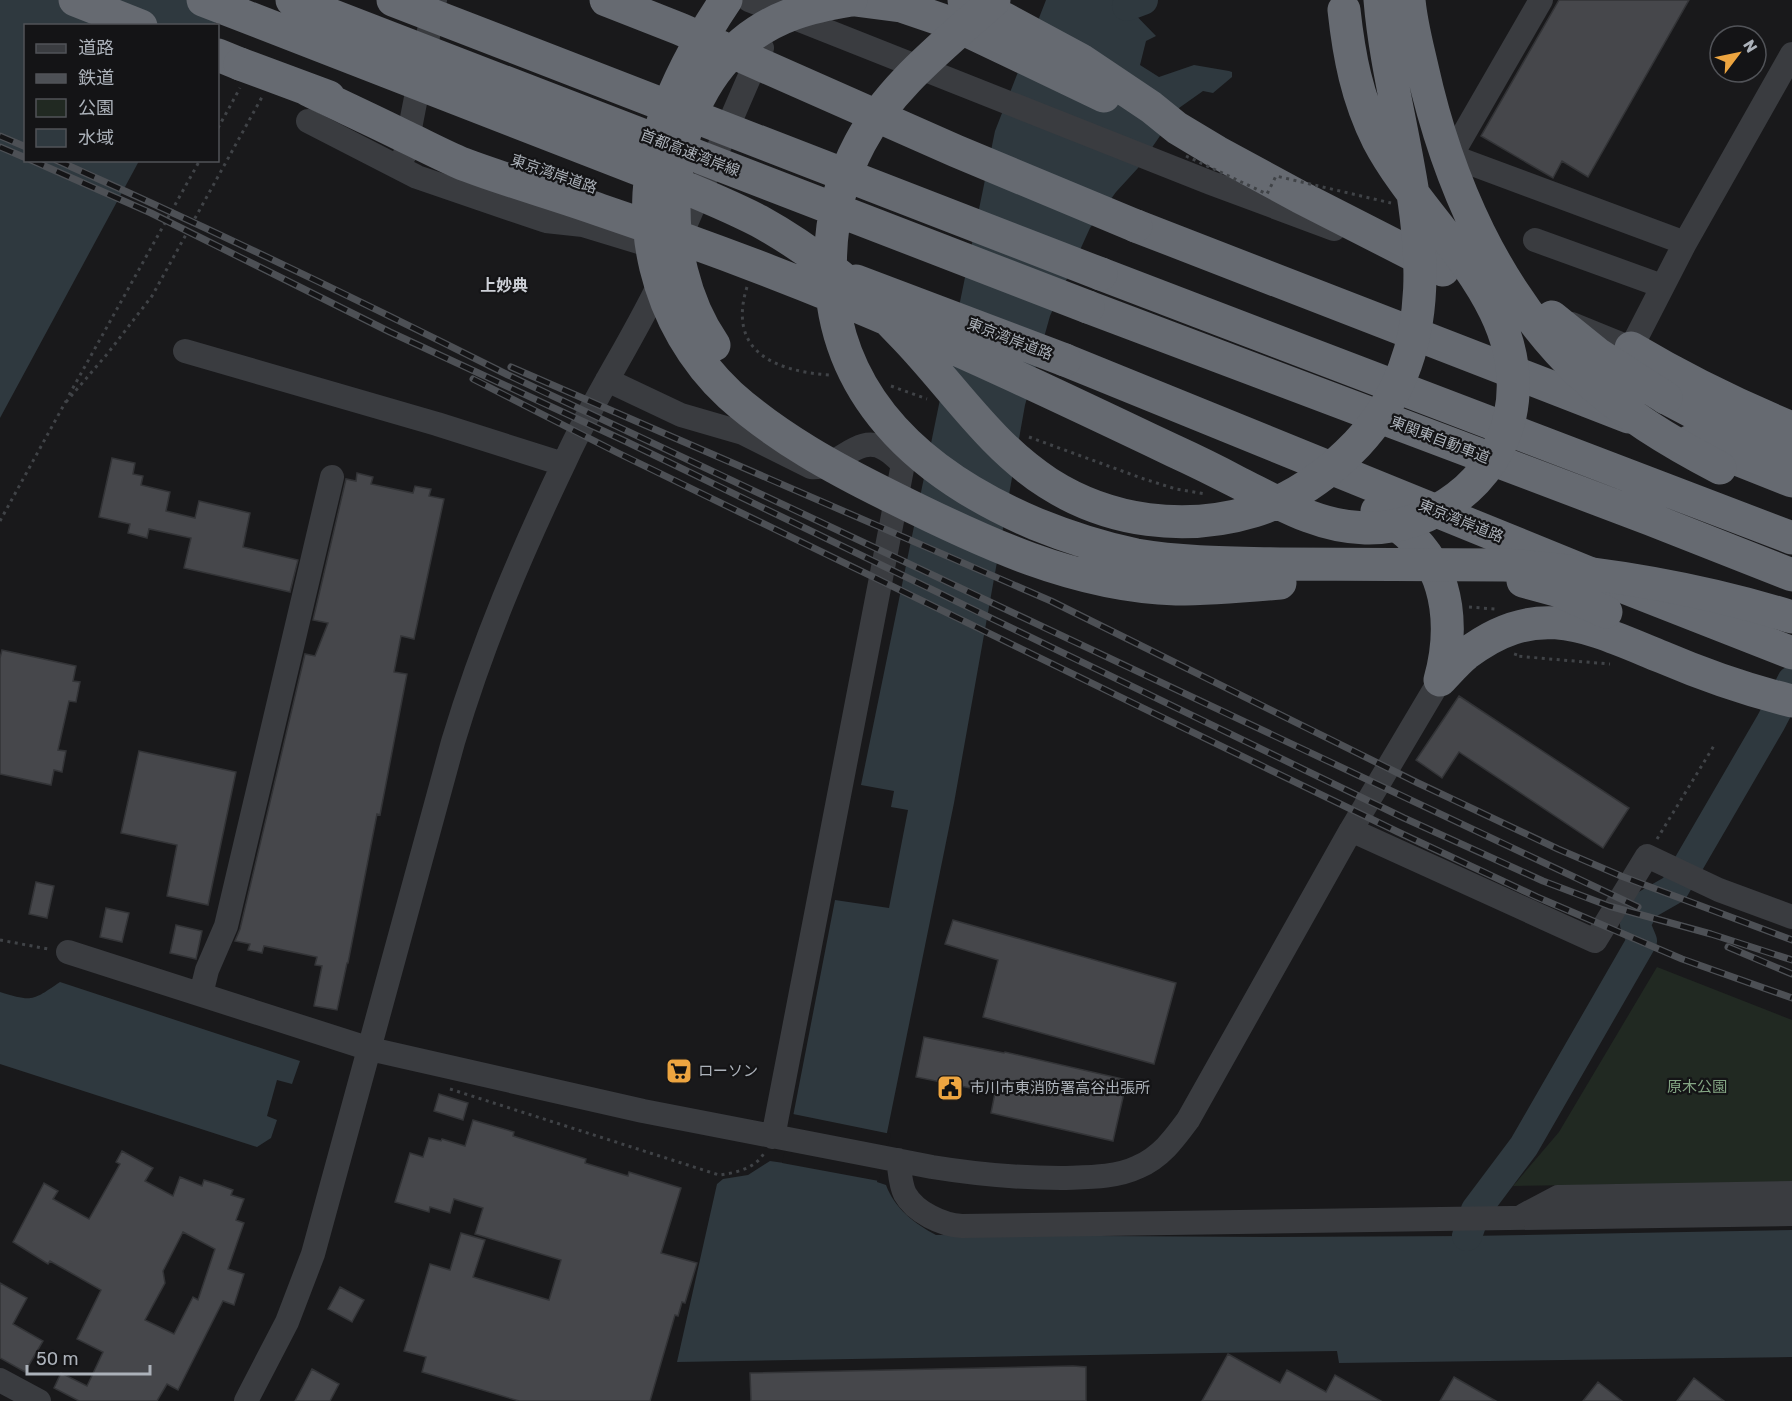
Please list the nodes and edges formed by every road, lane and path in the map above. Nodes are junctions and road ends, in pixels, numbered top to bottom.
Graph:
1 (75, 0) edge
2 (203, 0) edge
3 (292, 0) edge
4 (393, 0) edge
5 (435, 0) edge
6 (606, 0) edge
7 (726, 0) edge
8 (749, 0) edge
9 (853, 0) edge
10 (964, 0) edge
11 (994, 0) edge
12 (1380, 0) edge
13 (1409, 0) edge
14 (1541, 0) edge
15 (1344, 5) edge
16 (790, 7) edge
17 (136, 24) edge
18 (1792, 54) edge
19 (219, 56) edge
20 (265, 92) dead end
21 (308, 106) junction
22 (1181, 142) junction
23 (199, 162) edge
24 (402, 170) junction
25 (1398, 205) dead end
26 (1535, 240) dead end
27 (1685, 243) junction
28 (674, 253) junction
29 (1443, 270) junction
30 (750, 278) dead end
31 (1662, 285) junction
32 (1088, 307) joint
33 (1631, 348) junction
34 (186, 351) dead end
35 (1065, 360) junction
36 (834, 375) dead end
37 (607, 380) junction
38 (886, 384) dead end
39 (903, 390) dead end
40 (66, 402) junction
41 (1792, 428) edge
42 (1792, 453) edge
43 (563, 464) junction
44 (332, 477) dead end
45 (1792, 480) edge
46 (1792, 502) edge
47 (0, 521) edge
48 (960, 529) junction
49 (1792, 538) edge
50 (1792, 575) edge
51 (1792, 618) edge
52 (1516, 649) dead end
53 (1792, 653) edge
54 (1620, 665) dead end
55 (1722, 671) junction
56 (1440, 681) junction
57 (1792, 689) edge
58 (1792, 701) edge
59 (1715, 744) dead end
60 (1351, 830) junction
61 (1647, 856) junction
62 (1792, 917) edge
63 (0, 940) edge
64 (68, 951) joint
65 (201, 994) junction
66 (370, 1049) junction
67 (441, 1086) dead end
68 (780, 1138) junction
69 (891, 1159) junction
70 (1792, 1193) edge
71 (1792, 1214) edge
72 (1519, 1217) junction
73 (0, 1380) edge
74 (39, 1401) edge
75 (246, 1401) edge

1 - 17 highway
2 - 12 highway, bridge
3 - 32 highway, 首都高速湾岸線, bridge
4 - 49 highway, bridge
5 - 24 street
6 - 45 highway, bridge
7 - 48 highway, bridge
8 - 16 street
9 - 22 highway
9 - 48 highway, bridge
10 - 22 highway
11 - 51 highway, bridge
13 - 46 highway, bridge
14 - 27 street
15 - 21 highway, bridge
15 - 42 highway, bridge
16 - 28 street
16 - 29 street
18 - 27 street
19 - 21 highway, 東京湾岸道路, bridge
20 - 40 path
21 - 24 street
21 - 35 highway, 東京湾岸道路, bridge
22 - 25 path, bridge
22 - 29 highway
23 - 40 path
24 - 28 street
26 - 31 street
27 - 31 street
28 - 37 street
29 - 33 street
30 - 36 path
31 - 33 street
32 - 50 highway, 東関東自動車道, bridge
33 - 41 highway
34 - 43 street
35 - 53 highway, 東京湾岸道路
35 - 56 highway
37 - 43 street
37 - 68 street
38 - 39 path
40 - 47 path
43 - 66 street
44 - 65 street
48 - 55 highway, bridge
52 - 54 path
55 - 56 highway
55 - 57 highway
55 - 58 highway
56 - 60 street
59 - 61 path
60 - 61 street
60 - 69 street
61 - 62 street
63 - 64 path
64 - 65 street
65 - 66 street
66 - 68 street
66 - 75 street
67 - 68 path
68 - 69 street
69 - 72 street
70 - 72 street
71 - 72 street
73 - 74 street

